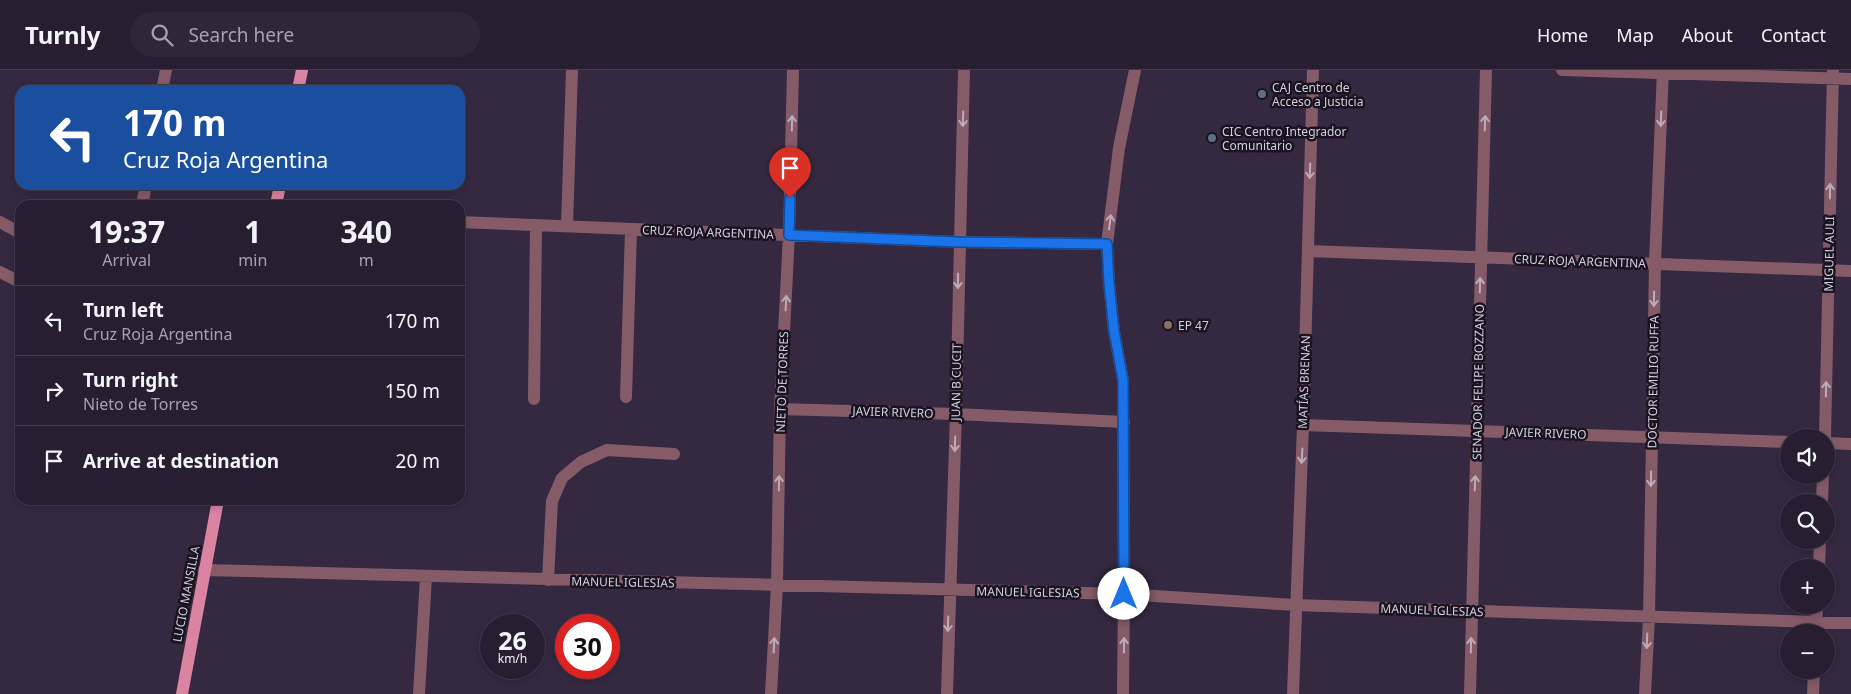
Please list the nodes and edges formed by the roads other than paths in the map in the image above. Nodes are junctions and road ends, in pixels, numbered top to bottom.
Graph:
1 (166, 70) edge
2 (302, 70) edge
3 (572, 70) edge
4 (793, 70) edge
5 (964, 70) edge
6 (1135, 70) edge
7 (1313, 70) edge
8 (1486, 70) edge
9 (1562, 70) edge
10 (1663, 72) edge
11 (1833, 74) edge
12 (1851, 79) edge
13 (163, 85) edge
14 (299, 85) edge
15 (0, 222) edge
16 (465, 222) edge
17 (536, 225) junction
18 (567, 226) junction
19 (631, 229) junction
20 (15, 230) edge
21 (789, 235) junction
22 (959, 242) junction
23 (1107, 244) junction
24 (1308, 251) junction
25 (1481, 257) junction
26 (1655, 263) junction
27 (1829, 270) junction
28 (1851, 271) edge
29 (0, 272) edge
30 (15, 280) edge
31 (626, 397) dead end
32 (534, 399) dead end
33 (780, 408) junction
34 (956, 414) junction
35 (1124, 422) junction
36 (1303, 425) junction
37 (1824, 429) edge
38 (1477, 431) junction
39 (1652, 437) junction
40 (1780, 442) edge
41 (1835, 443) edge
42 (1851, 444) edge
43 (674, 454) dead end
44 (217, 505) edge
45 (204, 570) junction
46 (426, 577) junction
47 (548, 580) junction
48 (777, 585) junction
49 (949, 590) junction
50 (1124, 594) junction
51 (1295, 605) junction
52 (1472, 611) junction
53 (1648, 617) junction
54 (1851, 623) edge
55 (1835, 625) edge
56 (1780, 626) edge
57 (1814, 679) edge
58 (182, 694) edge
59 (419, 694) edge
60 (772, 694) edge
61 (946, 694) edge
62 (1123, 694) edge
63 (1293, 694) edge
64 (1470, 694) edge
65 (1645, 694) edge
66 (1813, 694) edge

1 - 13 street
2 - 14 main road
3 - 18 street
21 -> 4 street, NIETO DE TORRES
5 -> 22 street, JUAN B CUCIT
23 -> 6 street
7 -> 24 street, MATÍAS BRENAN
25 -> 8 street, SENADOR FELIPE BOZZANO
9 - 10 street
10 - 11 street
10 -> 26 street, DOCTOR EMILIO RUFFA
11 - 12 street
27 -> 11 street, MIGUEL AULI
15 - 20 street
16 - 17 street, CRUZ ROJA ARGENTINA
17 - 18 street, CRUZ ROJA ARGENTINA
17 - 32 street
18 - 19 street, CRUZ ROJA ARGENTINA
19 - 21 street, CRUZ ROJA ARGENTINA
19 - 31 street
21 - 22 street, CRUZ ROJA ARGENTINA
33 -> 21 street, NIETO DE TORRES
22 - 23 street, CRUZ ROJA ARGENTINA
22 -> 34 street, JUAN B CUCIT
23 - 35 street
24 - 25 street, CRUZ ROJA ARGENTINA
24 - 36 street, MATÍAS BRENAN
25 - 26 street, CRUZ ROJA ARGENTINA
38 -> 25 street, SENADOR FELIPE BOZZANO
26 - 27 street, CRUZ ROJA ARGENTINA
26 -> 39 street, DOCTOR EMILIO RUFFA
27 - 28 street, CRUZ ROJA ARGENTINA
37 -> 27 street, MIGUEL AULI
29 - 30 street
33 - 34 street, JAVIER RIVERO
48 -> 33 street, NIETO DE TORRES
34 - 35 street, JAVIER RIVERO
34 -> 49 street, JUAN B CUCIT
35 - 50 street
36 - 38 street, JAVIER RIVERO
36 -> 51 street, MATÍAS BRENAN
38 - 39 street, JAVIER RIVERO
52 -> 38 street, SENADOR FELIPE BOZZANO
39 - 40 street, JAVIER RIVERO
39 -> 53 street, DOCTOR EMILIO RUFFA
41 - 42 street
43 - 47 street
44 - 45 main road, LUCIO MANSILLA
45 - 46 street, MANUEL IGLESIAS
45 - 58 main road, LUCIO MANSILLA
46 - 47 street, MANUEL IGLESIAS
46 - 59 street
47 - 48 street, MANUEL IGLESIAS
48 - 49 street, MANUEL IGLESIAS
60 -> 48 street, NIETO DE TORRES
49 - 50 street, MANUEL IGLESIAS
49 -> 61 street, JUAN B CUCIT
50 - 51 street, MANUEL IGLESIAS
62 -> 50 street
51 - 52 street, MANUEL IGLESIAS
51 - 63 street, MATÍAS BRENAN
52 - 53 street, MANUEL IGLESIAS
64 -> 52 street, SENADOR FELIPE BOZZANO
53 - 56 street, MANUEL IGLESIAS
53 -> 65 street, DOCTOR EMILIO RUFFA
54 - 55 street, MANUEL IGLESIAS
57 - 66 street

